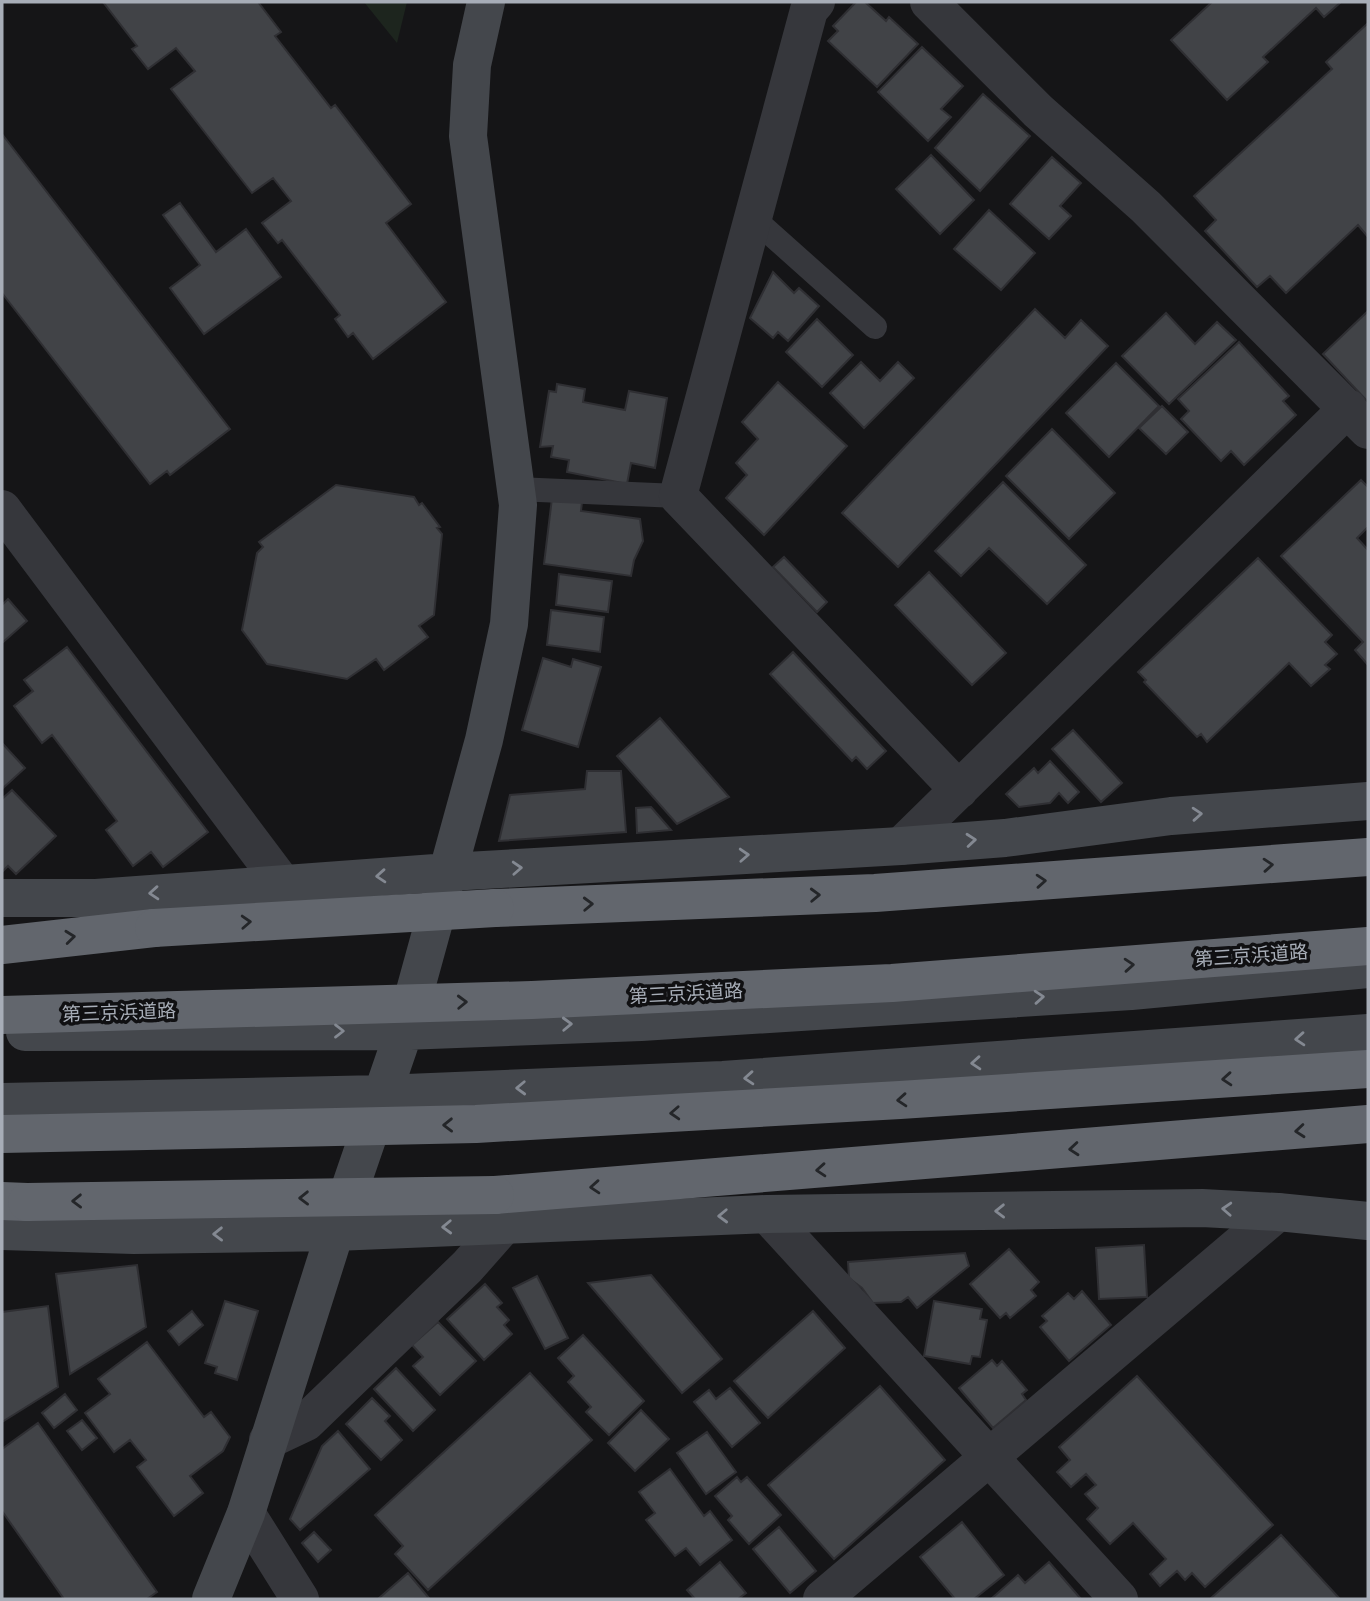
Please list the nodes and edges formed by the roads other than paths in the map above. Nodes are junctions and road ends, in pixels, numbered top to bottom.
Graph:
1 (486, 2) edge
2 (816, 2) edge
3 (929, 2) edge
4 (753, 218) junction
5 (875, 327) dead end
6 (1358, 419) edge
7 (516, 489) junction
8 (678, 496) junction
9 (2, 509) edge
10 (959, 790) junction
11 (1368, 801) edge
12 (901, 846) junction
13 (1368, 858) edge
14 (449, 872) junction
15 (282, 883) junction
16 (2, 898) edge
17 (2, 945) edge
18 (1368, 946) edge
19 (1368, 969) edge
20 (2, 1015) edge
21 (404, 1031) junction
22 (2, 1032) edge
23 (1368, 1033) edge
24 (1368, 1069) edge
25 (382, 1094) junction
26 (2, 1102) edge
27 (1368, 1124) edge
28 (2, 1134) edge
29 (2, 1201) edge
30 (1278, 1212) junction
31 (768, 1214) junction
32 (1368, 1221) edge
33 (505, 1224) junction
34 (2, 1231) edge
35 (335, 1232) junction
36 (268, 1440) junction
37 (988, 1457) junction
38 (246, 1513) junction
39 (211, 1599) edge
40 (300, 1599) edge
41 (822, 1599) edge
42 (1119, 1599) edge

1 - 7 street
2 - 4 street
3 - 6 street
4 - 5 lane
4 - 8 street
6 - 10 street
7 - 8 lane
7 - 14 street
8 - 10 street
9 - 15 street
10 - 12 street
12 -> 11 street
14 -> 12 street
17 -> 13 highway, bridge
14 -> 15 street
14 - 21 street
15 -> 16 street
20 -> 18 highway, 第三京浜道路, bridge
21 -> 19 street
22 -> 21 street
21 - 25 street
23 -> 25 street
24 -> 28 highway, bridge
25 - 26 street
25 - 35 street
27 -> 29 highway, bridge
30 -> 31 street
30 - 32 street
30 - 37 street
31 -> 33 street
31 - 37 street
33 -> 35 street
33 - 36 street
35 -> 34 street
35 - 36 street
36 - 38 street
37 - 41 street
37 - 42 street
38 - 39 street
38 - 40 street

